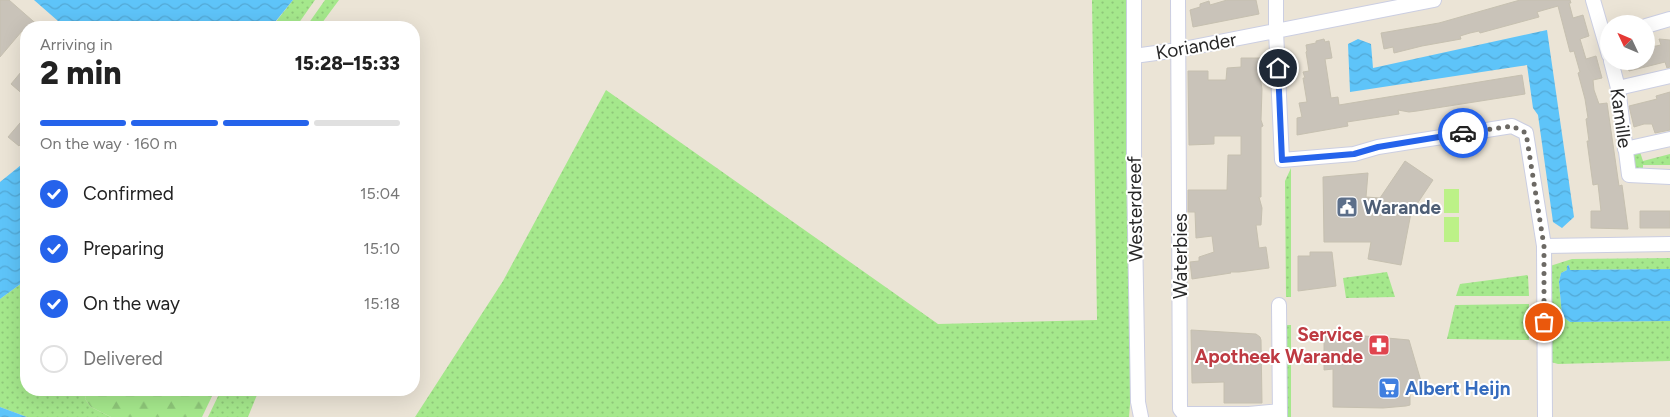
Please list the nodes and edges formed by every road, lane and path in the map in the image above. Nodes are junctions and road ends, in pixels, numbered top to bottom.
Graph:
1 (1134, 0) edge
2 (1178, 0) edge
3 (1276, 0) edge
4 (1431, 0) edge
5 (1594, 0) edge
6 (1600, 19) edge
7 (1670, 19) edge
8 (1655, 23) edge
9 (1276, 31) junction
10 (1178, 50) junction
11 (1134, 56) junction
12 (1613, 70) edge
13 (1670, 76) edge
14 (1618, 88) junction
15 (1670, 139) edge
16 (1625, 149) junction
17 (1670, 177) edge
18 (1670, 244) edge
19 (1544, 246) junction
20 (1278, 305) dead end
21 (1280, 414) edge
22 (1141, 417) edge
23 (1545, 417) edge

1 - 11 street, Westerdreef
2 - 10 street, Waterbies
3 - 9 street
4 - 9 street, Koriander
5 - 6 street
7 - 8 street
9 - 10 street, Koriander
9 - 19 street
10 - 11 street, Koriander
10 - 21 street, Waterbies
11 - 22 street, Westerdreef
12 - 14 street, Kamille
13 - 14 street
14 - 16 street, Kamille
15 - 16 street
16 - 17 street, Kamille
18 - 19 street
19 - 23 street
20 - 21 street

